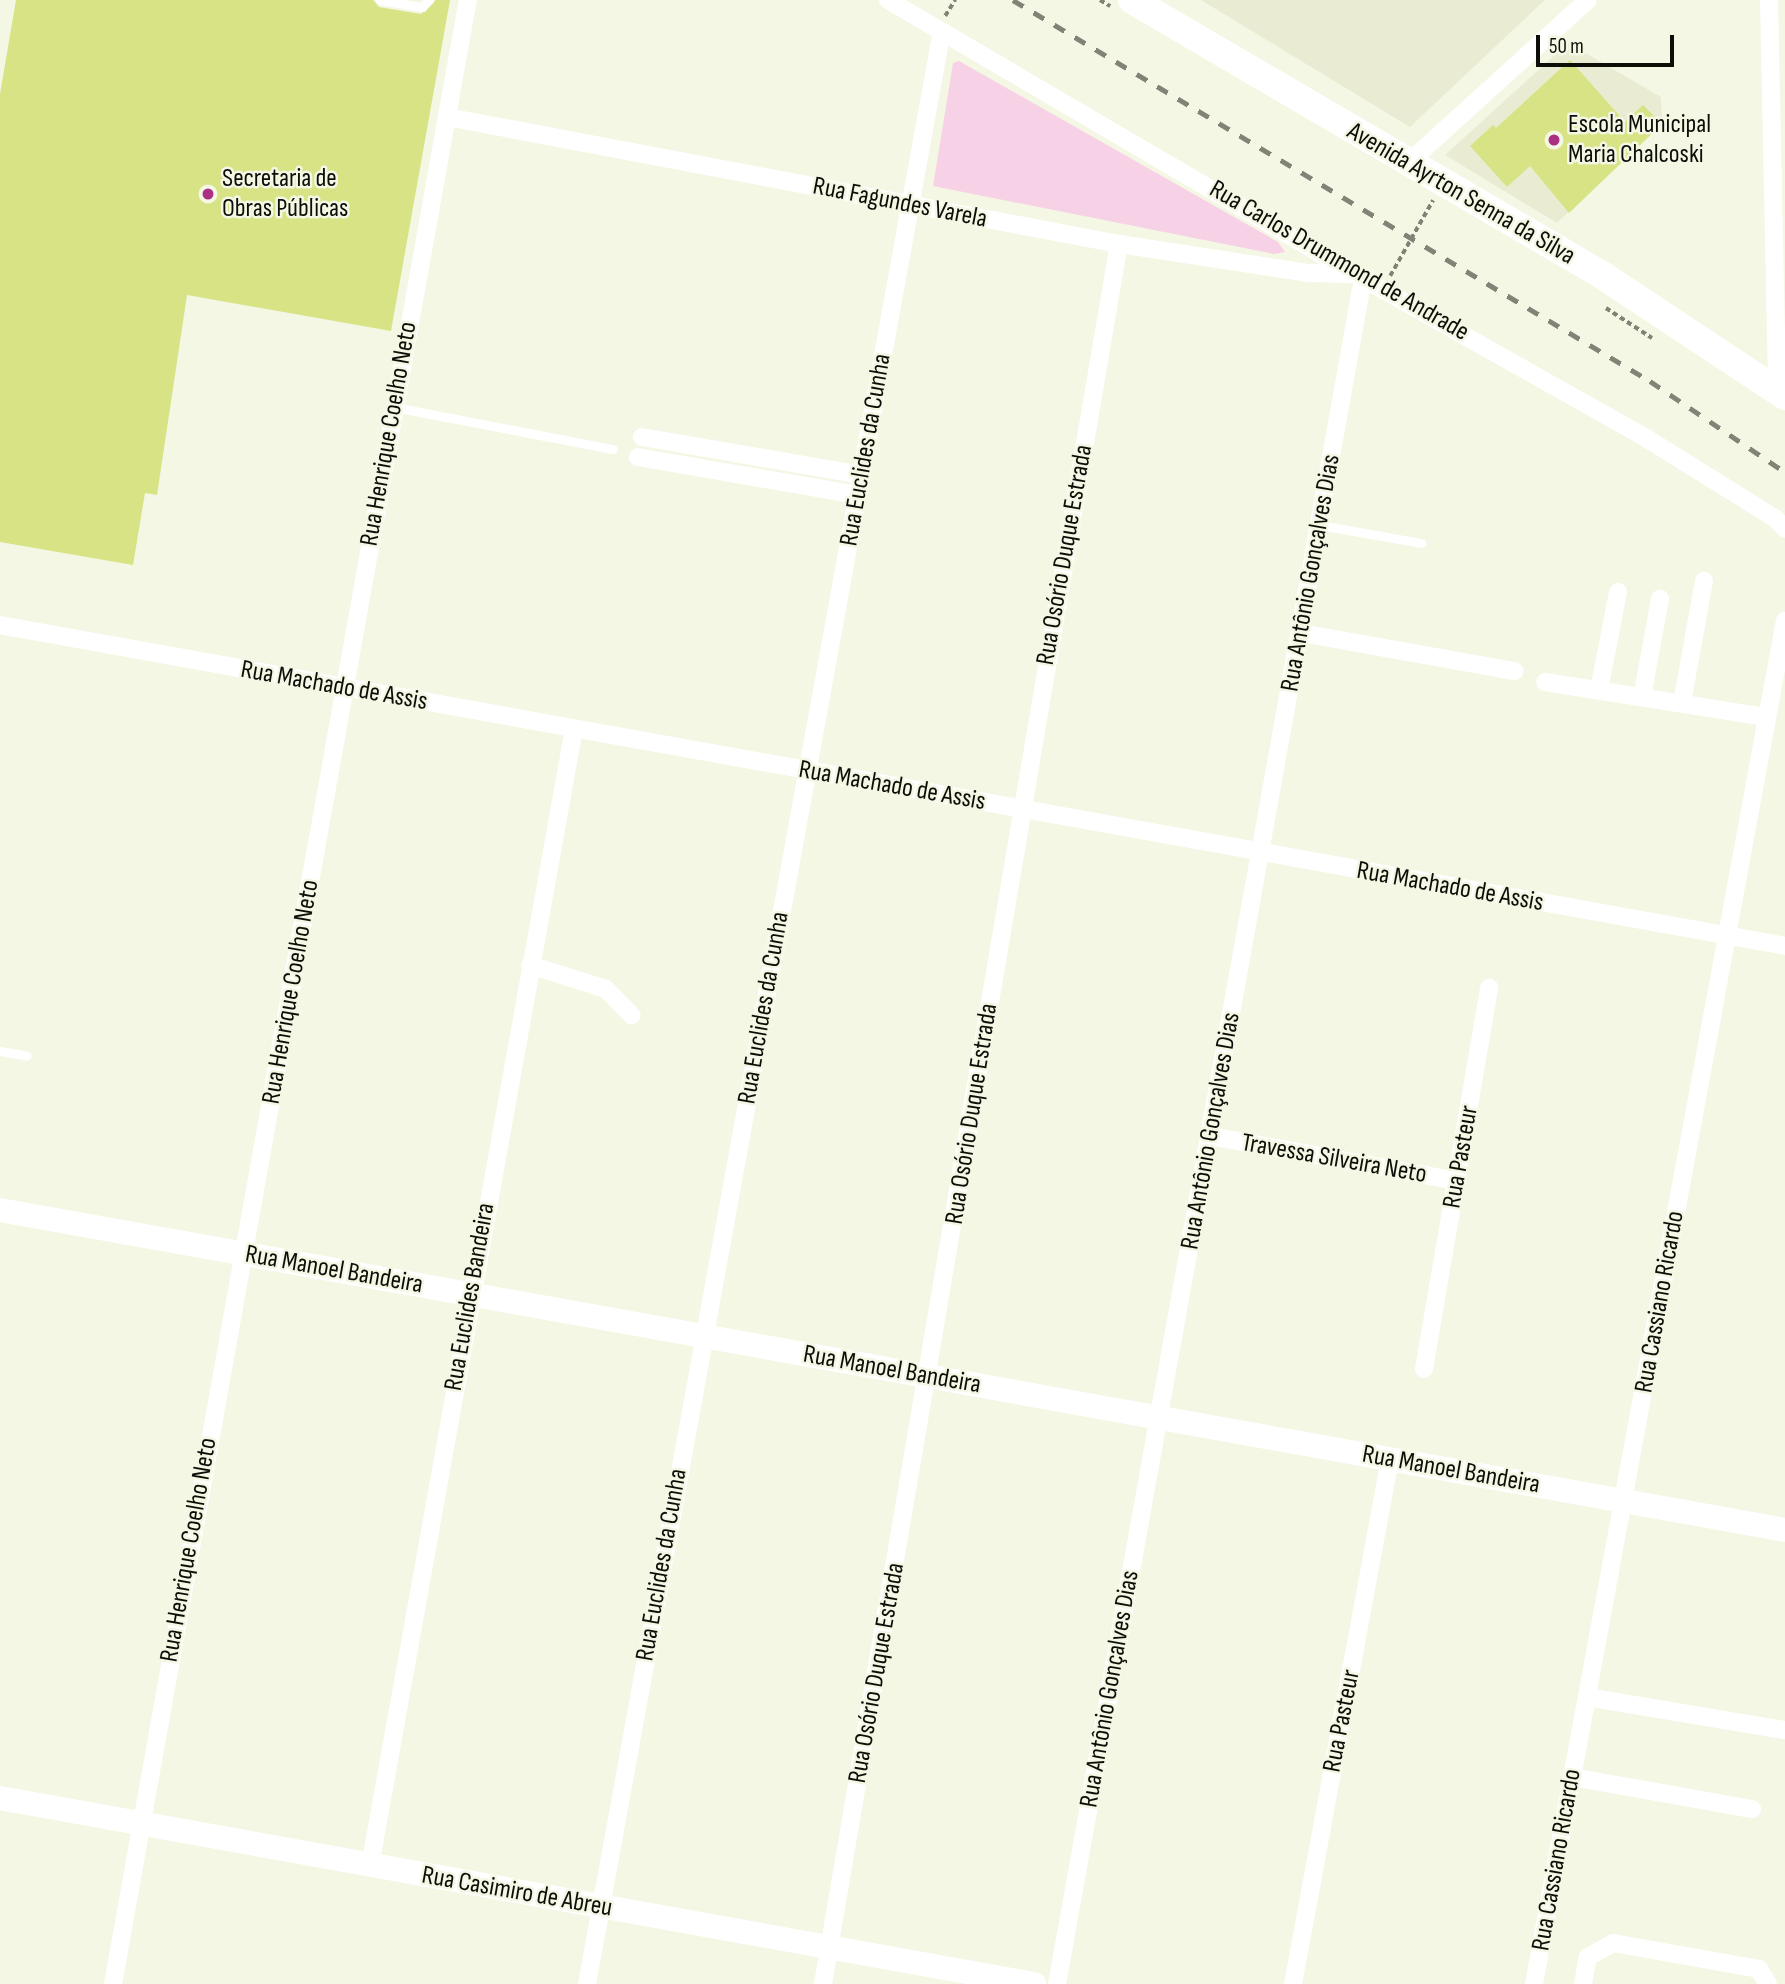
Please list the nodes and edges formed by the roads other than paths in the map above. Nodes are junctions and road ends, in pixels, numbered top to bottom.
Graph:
1 (380, 0) edge
2 (429, 0) edge
3 (468, 0) edge
4 (888, 0) edge
5 (1132, 0) edge
6 (1588, 0) edge
7 (1769, 0) edge
8 (942, 32) junction
9 (447, 117) junction
10 (1407, 164) junction
11 (910, 206) junction
12 (1119, 244) junction
13 (1359, 277) junction
14 (1781, 392) edge
15 (394, 407) junction
16 (642, 437) dead end
17 (613, 449) dead end
18 (638, 457) dead end
19 (861, 475) junction
20 (858, 495) junction
21 (1320, 524) junction
22 (1785, 529) edge
23 (1421, 543) dead end
24 (1704, 581) dead end
25 (1618, 592) dead end
26 (1660, 599) dead end
27 (1785, 621) edge
28 (0, 625) edge
29 (1301, 633) junction
30 (1515, 671) dead end
31 (1545, 682) dead end
32 (343, 687) junction
33 (1600, 690) junction
34 (1642, 697) junction
35 (1682, 703) junction
36 (1766, 717) junction
37 (574, 729) junction
38 (807, 771) junction
39 (1021, 810) junction
40 (1262, 853) junction
41 (1728, 937) junction
42 (1785, 946) edge
43 (530, 965) junction
44 (1489, 987) dead end
45 (632, 1016) dead end
46 (0, 1051) edge
47 (27, 1056) dead end
48 (1210, 1136) junction
49 (1458, 1181) junction
50 (0, 1210) edge
51 (246, 1254) junction
52 (470, 1294) junction
53 (703, 1338) junction
54 (1423, 1369) dead end
55 (929, 1376) junction
56 (1159, 1418) junction
57 (1390, 1459) junction
58 (1623, 1501) junction
59 (1785, 1530) edge
60 (1587, 1697) junction
61 (1785, 1731) edge
62 (1572, 1777) junction
63 (0, 1798) edge
64 (1752, 1809) dead end
65 (143, 1824) junction
66 (370, 1866) junction
67 (601, 1907) junction
68 (829, 1947) junction
69 (113, 1984) edge
70 (587, 1984) edge
71 (823, 1984) edge
72 (1034, 1984) edge
73 (1057, 1984) edge
74 (1293, 1984) edge
75 (1534, 1984) edge
76 (1583, 1984) edge
77 (1768, 1984) edge

1 - 2 lane
3 - 9 street, Rua Henrique Coelho Neto
4 - 8 street, Rua Carlos Drummond de Andrade
5 - 10 main road, Avenida Ayrton Senna da Silva
6 - 10 street
7 - 14 street
8 - 11 street, Rua Euclides da Cunha
8 - 13 street, Rua Carlos Drummond de Andrade
9 - 11 street, Rua Fagundes Varela
9 - 15 street, Rua Henrique Coelho Neto
10 - 14 main road, Avenida Ayrton Senna da Silva
11 - 12 street, Rua Fagundes Varela
11 - 19 street, Rua Euclides da Cunha
12 - 13 street, Rua Fagundes Varela
12 - 39 street, Rua Osório Duque Estrada
13 - 21 street, Rua Antônio Gonçalves Dias
13 - 22 street, Rua Carlos Drummond de Andrade
15 - 17 lane
15 - 32 street, Rua Henrique Coelho Neto
16 - 19 street
18 - 20 street
19 - 20 street, Rua Euclides da Cunha
20 - 38 street, Rua Euclides da Cunha
21 - 23 lane
21 - 29 street, Rua Antônio Gonçalves Dias
24 - 35 street
25 - 33 street
26 - 34 street
27 - 36 street, Rua Cassiano Ricardo
28 - 32 street, Rua Machado de Assis
29 - 30 street
29 - 40 street, Rua Antônio Gonçalves Dias
31 - 33 street
32 - 37 street, Rua Machado de Assis
32 - 51 street, Rua Henrique Coelho Neto
33 - 34 street
34 - 35 street
35 - 36 street
36 - 41 street, Rua Cassiano Ricardo
37 - 38 street, Rua Machado de Assis
37 - 43 street, Rua Euclides Bandeira
38 - 39 street, Rua Machado de Assis
38 - 53 street, Rua Euclides da Cunha
39 - 40 street, Rua Machado de Assis
39 - 55 street, Rua Osório Duque Estrada
40 - 41 street, Rua Machado de Assis
40 - 48 street, Rua Antônio Gonçalves Dias
41 - 42 street, Rua Machado de Assis
41 - 58 street, Rua Cassiano Ricardo
43 - 45 street
43 - 52 street, Rua Euclides Bandeira
44 - 49 street, Rua Pasteur
46 - 47 lane
48 - 49 street, Travessa Silveira Neto
48 - 56 street, Rua Antônio Gonçalves Dias
49 - 54 street, Rua Pasteur
50 - 51 street, Rua Manoel Bandeira
51 - 52 street, Rua Manoel Bandeira
51 - 65 street, Rua Henrique Coelho Neto
52 - 53 street, Rua Manoel Bandeira
52 - 66 street, Rua Euclides Bandeira
53 - 55 street, Rua Manoel Bandeira
53 - 67 street, Rua Euclides da Cunha
55 - 56 street, Rua Manoel Bandeira
55 - 68 street, Rua Osório Duque Estrada
56 - 57 street, Rua Manoel Bandeira
56 - 73 street, Rua Antônio Gonçalves Dias
57 - 58 street, Rua Manoel Bandeira
57 - 74 street, Rua Pasteur
58 - 59 street, Rua Manoel Bandeira
58 - 60 street, Rua Cassiano Ricardo
60 - 61 street
60 - 62 street, Rua Cassiano Ricardo
62 - 64 street
62 - 75 street, Rua Cassiano Ricardo
63 - 65 street, Rua Casimiro de Abreu
65 - 66 street, Rua Casimiro de Abreu
65 - 69 street, Rua Henrique Coelho Neto
66 - 67 street, Rua Casimiro de Abreu
67 - 68 street, Rua Casimiro de Abreu
67 - 70 street, Rua Euclides da Cunha
68 - 71 street, Rua Osório Duque Estrada
68 - 72 street, Rua Casimiro de Abreu
76 - 77 street

